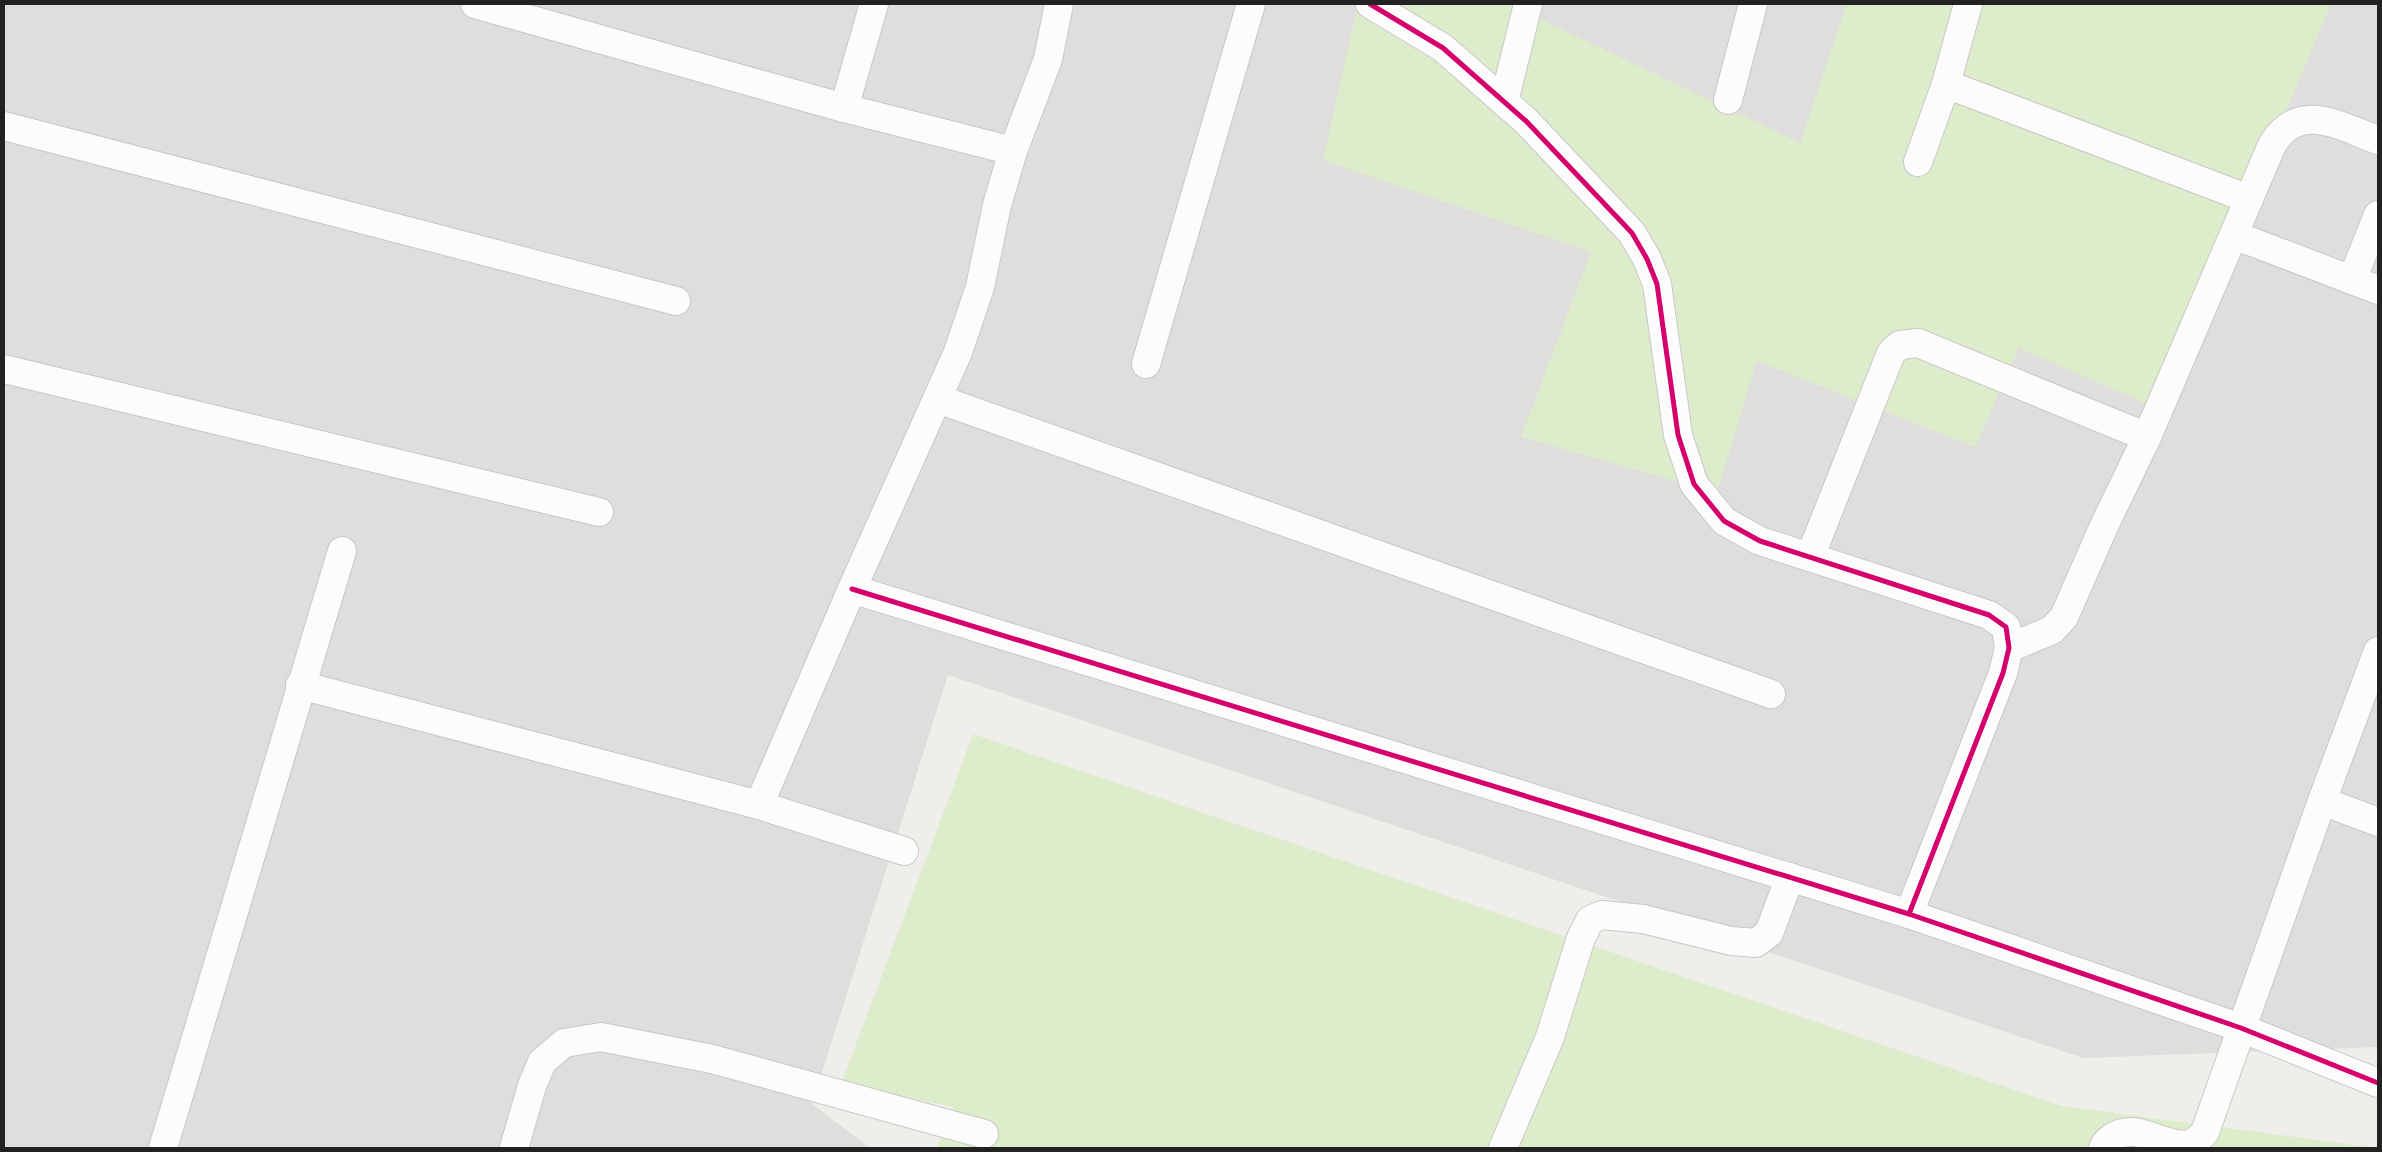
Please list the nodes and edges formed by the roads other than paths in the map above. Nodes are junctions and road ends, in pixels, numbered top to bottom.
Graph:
1 (475, 4) edge
2 (874, 4) edge
3 (1060, 4) edge
4 (1251, 4) edge
5 (1370, 4) edge
6 (1528, 4) edge
7 (1753, 4) edge
8 (1968, 4) edge
9 (1946, 84) junction
10 (1728, 100) dead end
11 (1504, 102) junction
12 (844, 108) junction
13 (4, 126) edge
14 (2378, 140) edge
15 (1013, 150) junction
16 (1918, 162) dead end
17 (2249, 199) junction
18 (2378, 215) edge
19 (2234, 235) junction
20 (2352, 280) junction
21 (2378, 290) edge
22 (676, 301) dead end
23 (1146, 364) dead end
24 (4, 369) edge
25 (938, 400) junction
26 (2147, 437) junction
27 (599, 512) dead end
28 (342, 551) dead end
29 (1810, 557) junction
30 (852, 589) junction
31 (2009, 648) junction
32 (2378, 651) edge
33 (300, 685) junction
34 (1771, 694) dead end
35 (2322, 801) junction
36 (759, 805) junction
37 (2378, 822) edge
38 (904, 851) dead end
39 (1790, 877) junction
40 (1909, 914) junction
41 (2241, 1028) junction
42 (2378, 1083) edge
43 (984, 1134) dead end
44 (163, 1148) edge
45 (514, 1148) edge
46 (1503, 1148) edge
47 (2103, 1148) edge

1 - 12 street
2 - 12 street
3 - 15 street
4 - 23 street
5 - 11 street
6 - 11 street
7 - 10 street
8 - 9 street
9 - 16 street
9 - 17 street
11 - 29 street
12 - 15 street
13 - 22 street
14 - 17 street
15 - 25 street
17 - 19 street
18 - 20 street
19 - 20 street
19 - 26 street
20 - 21 street
24 - 27 street
25 - 30 street
25 - 34 street
26 - 29 street
26 - 31 street
28 - 33 street
29 - 31 street
30 - 36 street
30 - 39 street
31 - 40 street
32 - 35 street
33 - 36 street
33 - 44 street
35 - 37 street
35 - 41 street
36 - 38 street
39 - 40 street
39 - 46 street
40 - 41 street
41 - 42 street
41 - 47 street
43 - 45 street

